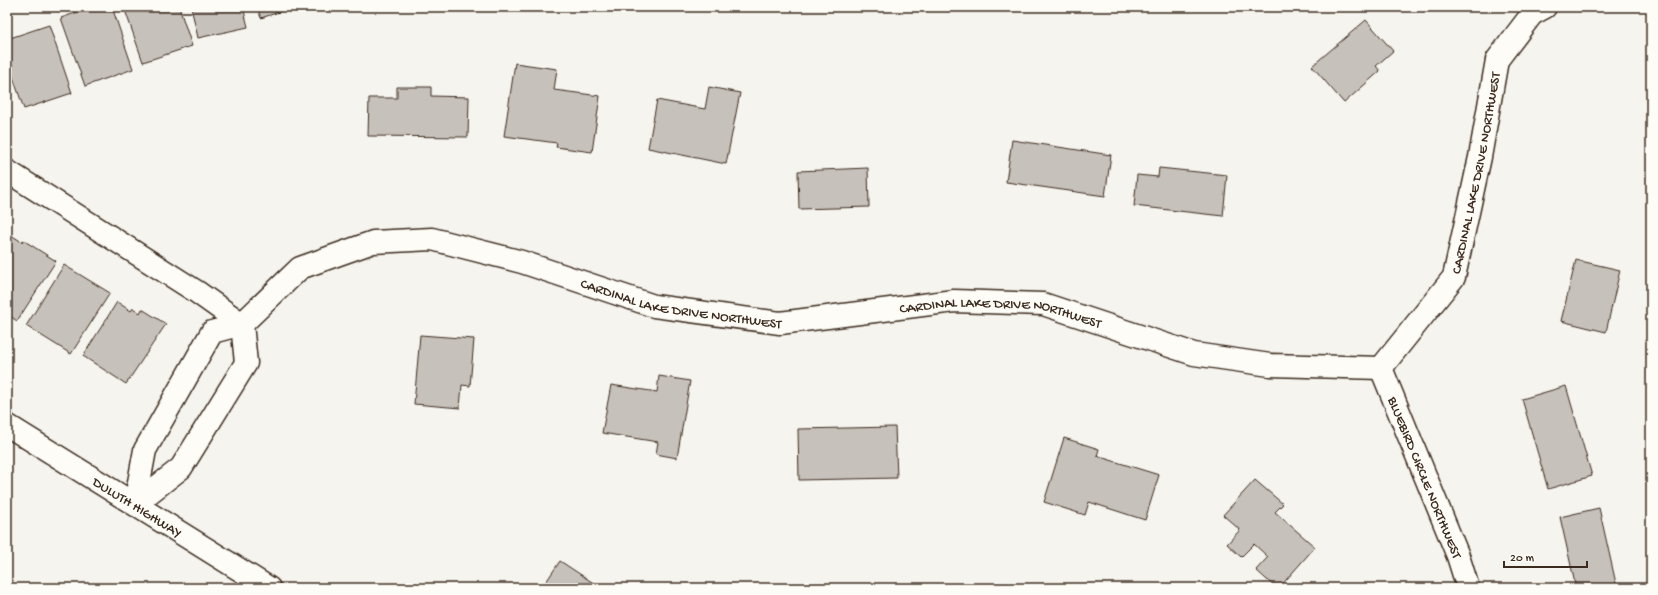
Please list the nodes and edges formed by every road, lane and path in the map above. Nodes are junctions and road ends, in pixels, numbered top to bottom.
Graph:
1 (1545, 7) edge
2 (7, 171) edge
3 (242, 324) junction
4 (1381, 368) junction
5 (7, 425) edge
6 (135, 504) junction
7 (269, 588) edge
8 (1468, 588) edge

1 - 4 street, CARDINAL LAKE DRIVE NORTHWEST
2 - 3 street
3 - 4 street, CARDINAL LAKE DRIVE NORTHWEST
3 - 6 street
3 - 6 street, CARDINAL LAKE DRIVE NORTHWEST
4 - 8 street, BLUEBIRD CIRCLE NORTHWEST
5 - 6 street, DULUTH HIGHWAY
6 - 7 street, DULUTH HIGHWAY

